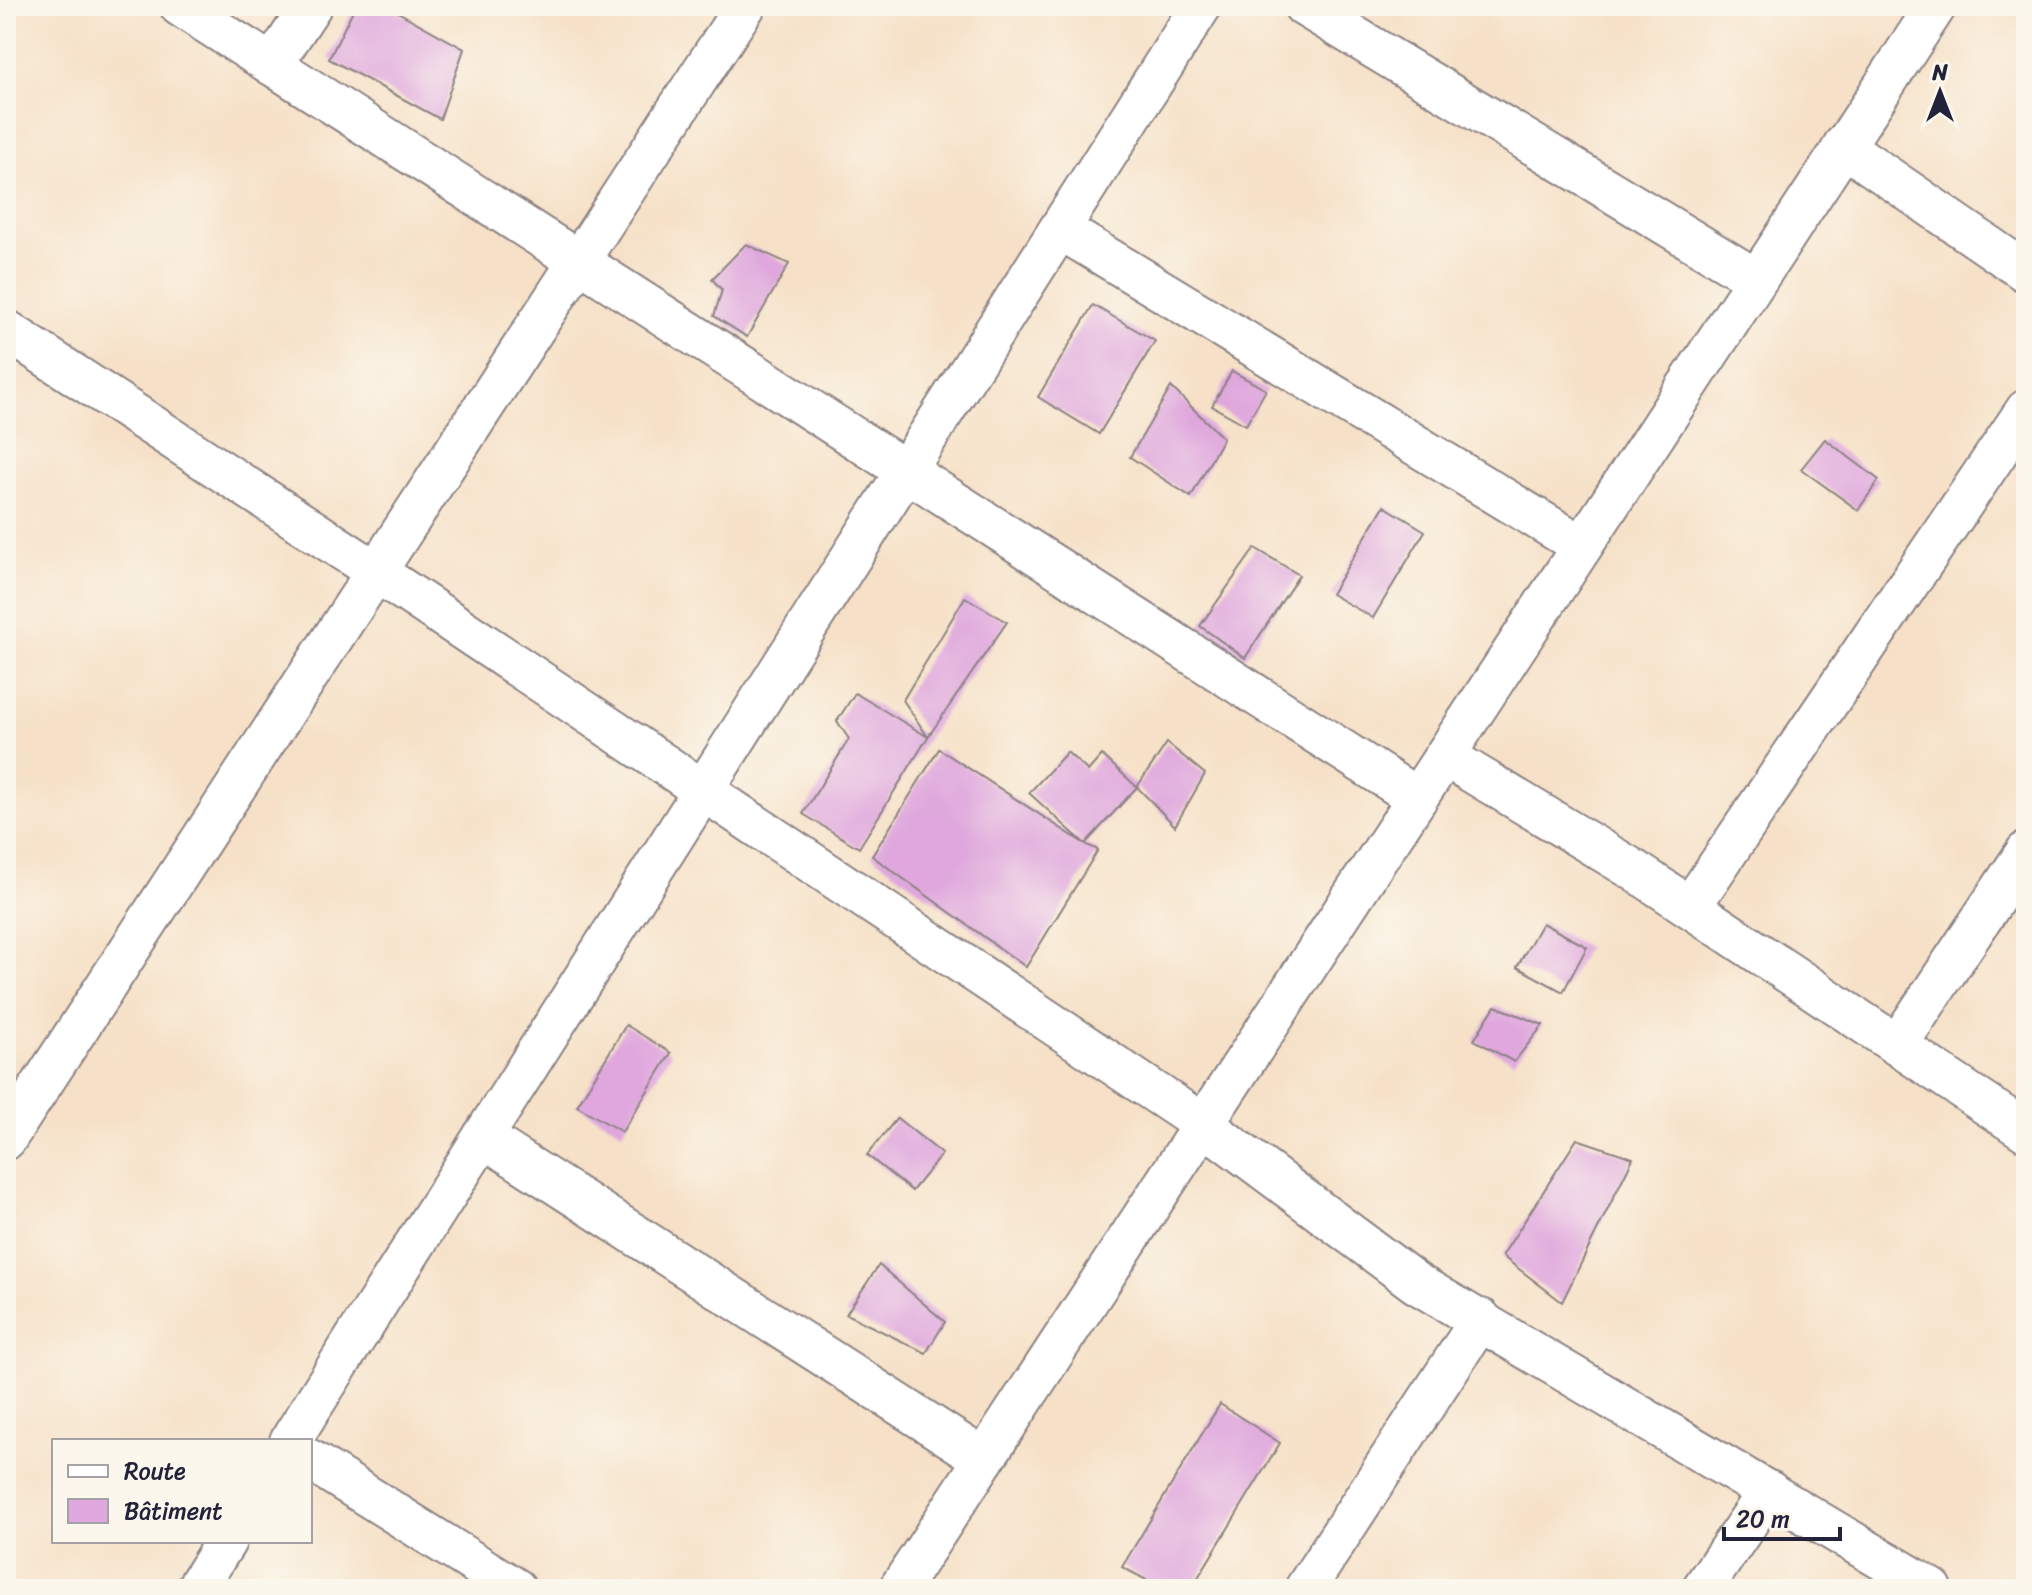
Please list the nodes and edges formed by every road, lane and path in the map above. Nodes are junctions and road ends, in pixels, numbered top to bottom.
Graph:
1 (180, 6) edge
2 (311, 6) edge
3 (745, 6) edge
4 (1201, 6) edge
5 (1304, 6) edge
6 (1936, 6) edge
7 (272, 65) junction
8 (1843, 146) junction
9 (1060, 229) junction
10 (578, 261) junction
11 (2026, 272) edge
12 (1756, 279) junction
13 (6, 330) edge
14 (2026, 410) edge
15 (906, 471) junction
16 (1582, 546) junction
17 (375, 571) junction
18 (1445, 756) junction
19 (702, 792) junction
20 (1417, 798) junction
21 (2026, 852) edge
22 (1690, 907) junction
23 (1898, 1044) junction
24 (1204, 1125) junction
25 (2026, 1131) edge
26 (483, 1137) junction
27 (6, 1139) edge
28 (1481, 1319) junction
29 (291, 1439) edge
30 (984, 1459) junction
31 (312, 1461) edge
32 (1769, 1491) junction
33 (225, 1543) edge
34 (196, 1589) edge
35 (516, 1589) edge
36 (899, 1589) edge
37 (1305, 1589) edge
38 (1702, 1589) edge
39 (1932, 1589) edge

1 - 7 street
2 - 7 street
3 - 10 street
4 - 9 street
5 - 12 street
6 - 8 street
7 - 10 street
8 - 11 street
8 - 12 street
9 - 15 street
9 - 16 street
10 - 15 street
10 - 17 street
12 - 16 street
13 - 17 street
14 - 22 street
15 - 19 street
15 - 20 street
16 - 18 street
17 - 19 street
17 - 27 street
18 - 20 street
18 - 22 street
19 - 24 street
19 - 26 street
20 - 24 street
21 - 23 street
22 - 23 street
23 - 25 street
24 - 28 street
24 - 30 street
26 - 29 street
26 - 30 street
28 - 32 street
28 - 37 street
30 - 36 street
31 - 35 street
32 - 38 street
32 - 39 street
33 - 34 street

